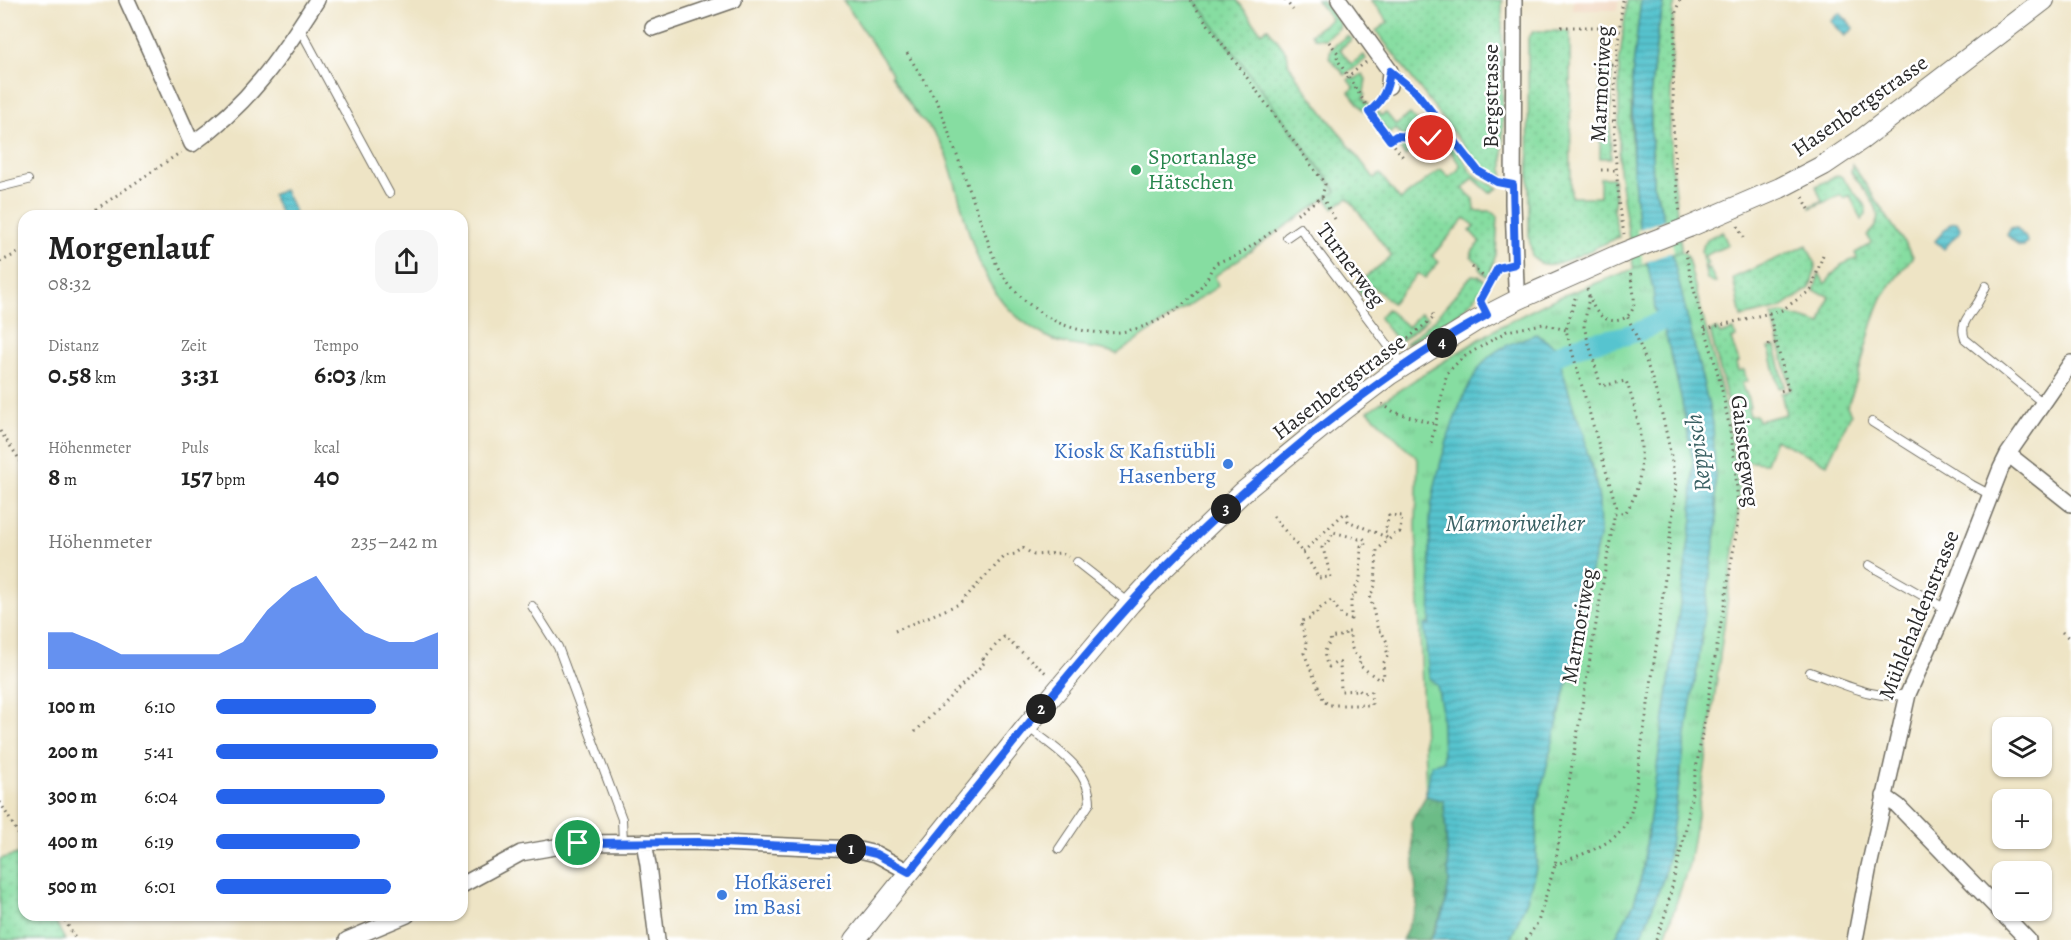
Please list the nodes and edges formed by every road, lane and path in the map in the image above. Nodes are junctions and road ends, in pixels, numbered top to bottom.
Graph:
1 (127, 0) edge
2 (317, 0) edge
3 (734, 0) edge
4 (1190, 0) edge
5 (1286, 0) edge
6 (1339, 0) edge
7 (1514, 0) edge
8 (1623, 0) edge
9 (1680, 0) edge
10 (2044, 0) edge
11 (1293, 10) dead end
12 (299, 27) junction
13 (1561, 27) dead end
14 (1604, 27) junction
15 (1619, 27) junction
16 (653, 28) dead end
17 (1329, 42) dead end
18 (907, 52) dead end
19 (1377, 53) junction
20 (1616, 65) junction
21 (1347, 77) junction
22 (1389, 79) junction
23 (1369, 113) junction
24 (1600, 121) dead end
25 (1614, 121) junction
26 (1375, 126) dead end
27 (1431, 138) dead end
28 (1389, 142) junction
29 (192, 144) junction
30 (1403, 157) dead end
31 (1600, 170) dead end
32 (28, 180) dead end
33 (1513, 185) junction
34 (0, 187) edge
35 (389, 193) dead end
36 (1322, 197) junction
37 (95, 210) edge
38 (1292, 218) dead end
39 (1335, 219) dead end
40 (1282, 224) dead end
41 (1685, 229) junction
42 (1287, 237) dead end
43 (1824, 252) dead end
44 (18, 253) edge
45 (0, 262) edge
46 (1515, 264) junction
47 (1472, 267) dead end
48 (1490, 282) junction
49 (1986, 286) dead end
50 (1577, 291) dead end
51 (1589, 295) dead end
52 (1519, 299) junction
53 (1769, 313) junction
54 (1432, 314) dead end
55 (1487, 315) junction
56 (1627, 316) dead end
57 (1711, 319) dead end
58 (1713, 327) junction
59 (1705, 329) junction
60 (1566, 330) junction
61 (1776, 343) junction
62 (1768, 345) dead end
63 (1398, 358) junction
64 (2071, 363) edge
65 (1368, 391) junction
66 (1780, 391) dead end
67 (2043, 403) junction
68 (1872, 422) dead end
69 (1436, 423) junction
70 (0, 431) edge
71 (1431, 442) dead end
72 (2008, 454) junction
73 (18, 457) edge
74 (1989, 494) junction
75 (2071, 504) edge
76 (1615, 514) junction
77 (1274, 516) dead end
78 (1302, 553) junction
79 (1077, 562) joint
80 (1869, 565) dead end
81 (1130, 604) junction
82 (532, 606) dead end
83 (1946, 609) junction
84 (895, 631) dead end
85 (2062, 632) dead end
86 (2071, 640) edge
87 (1810, 672) dead end
88 (1060, 686) junction
89 (1908, 694) junction
90 (1026, 726) junction
91 (915, 732) dead end
92 (1884, 796) junction
93 (0, 802) edge
94 (18, 834) edge
95 (623, 842) junction
96 (644, 842) junction
97 (1059, 849) dead end
98 (1555, 865) junction
99 (909, 872) junction
100 (468, 882) edge
101 (65, 921) edge
102 (393, 921) edge
103 (76, 940) edge
104 (347, 940) edge
105 (657, 940) edge
106 (855, 940) edge
107 (1526, 940) edge
108 (1656, 940) edge
109 (1855, 940) edge
110 (2028, 940) edge

1 - 29 street
2 - 12 street
3 - 16 street
4 - 36 path
5 - 11 path
6 - 19 street
7 - 33 street, Bergstrasse
8 - 15 path, Marmoriweg
9 - 41 path, Gaisstegweg
10 - 41 street, Hasenbergstrasse
12 - 29 street
12 - 35 lane
13 - 14 path
14 - 15 path
14 - 20 path
15 - 20 path, Marmoriweg
17 - 21 path
18 - 40 path
19 - 21 path
19 - 22 street
20 - 25 path, Marmoriweg
21 - 23 path
22 - 23 path
22 - 33 path
23 - 26 path
23 - 28 path
24 - 25 path
25 - 31 path, Marmoriweg
27 - 28 path
28 - 30 path
29 - 37 path
32 - 34 lane
33 - 46 street, Bergstrasse
36 - 38 path
36 - 39 path
41 - 52 street, Hasenbergstrasse, bridge
41 - 59 path, Gaisstegweg
42 - 63 lane, Turnerweg
43 - 53 path
44 - 45 path
46 - 48 path
46 - 52 street, Bergstrasse
47 - 48 path
48 - 55 path
49 - 67 lane
50 - 60 path, Marmoriweg
51 - 76 path
52 - 55 street, Hasenbergstrasse
53 - 58 path
53 - 61 path
54 - 63 path
55 - 63 street, Hasenbergstrasse
56 - 98 path
57 - 58 path
58 - 59 path
59 - 108 path, Gaisstegweg
60 - 69 path
60 - 76 path, Marmoriweg
61 - 62 path
61 - 66 path
63 - 65 street, Hasenbergstrasse
64 - 67 street, Mühlehaldenstrasse
65 - 69 path
65 - 81 street, Hasenbergstrasse
67 - 72 street, Mühlehaldenstrasse
68 - 74 lane
69 - 71 path
70 - 73 path
72 - 74 street, Mühlehaldenstrasse
72 - 75 street
74 - 83 street, Mühlehaldenstrasse
76 - 98 path, Marmoriweg
77 - 78 path
78 - 78 path
79 - 81 lane
79 - 84 path
80 - 83 lane
81 - 88 street, Hasenbergstrasse
82 - 95 lane
83 - 89 street, Mühlehaldenstrasse
85 - 86 path
87 - 89 lane
88 - 90 street, Hasenbergstrasse
88 - 91 path
89 - 92 street, Mühlehaldenstrasse
90 - 97 lane
90 - 99 street, Hasenbergstrasse
92 - 109 street, Mühlehaldenstrasse
92 - 110 street
93 - 94 path
95 - 96 street
95 - 100 street
96 - 99 street
96 - 105 street
98 - 107 path, Marmoriweg
99 - 106 street, Hasenbergstrasse
101 - 103 path
102 - 104 street

